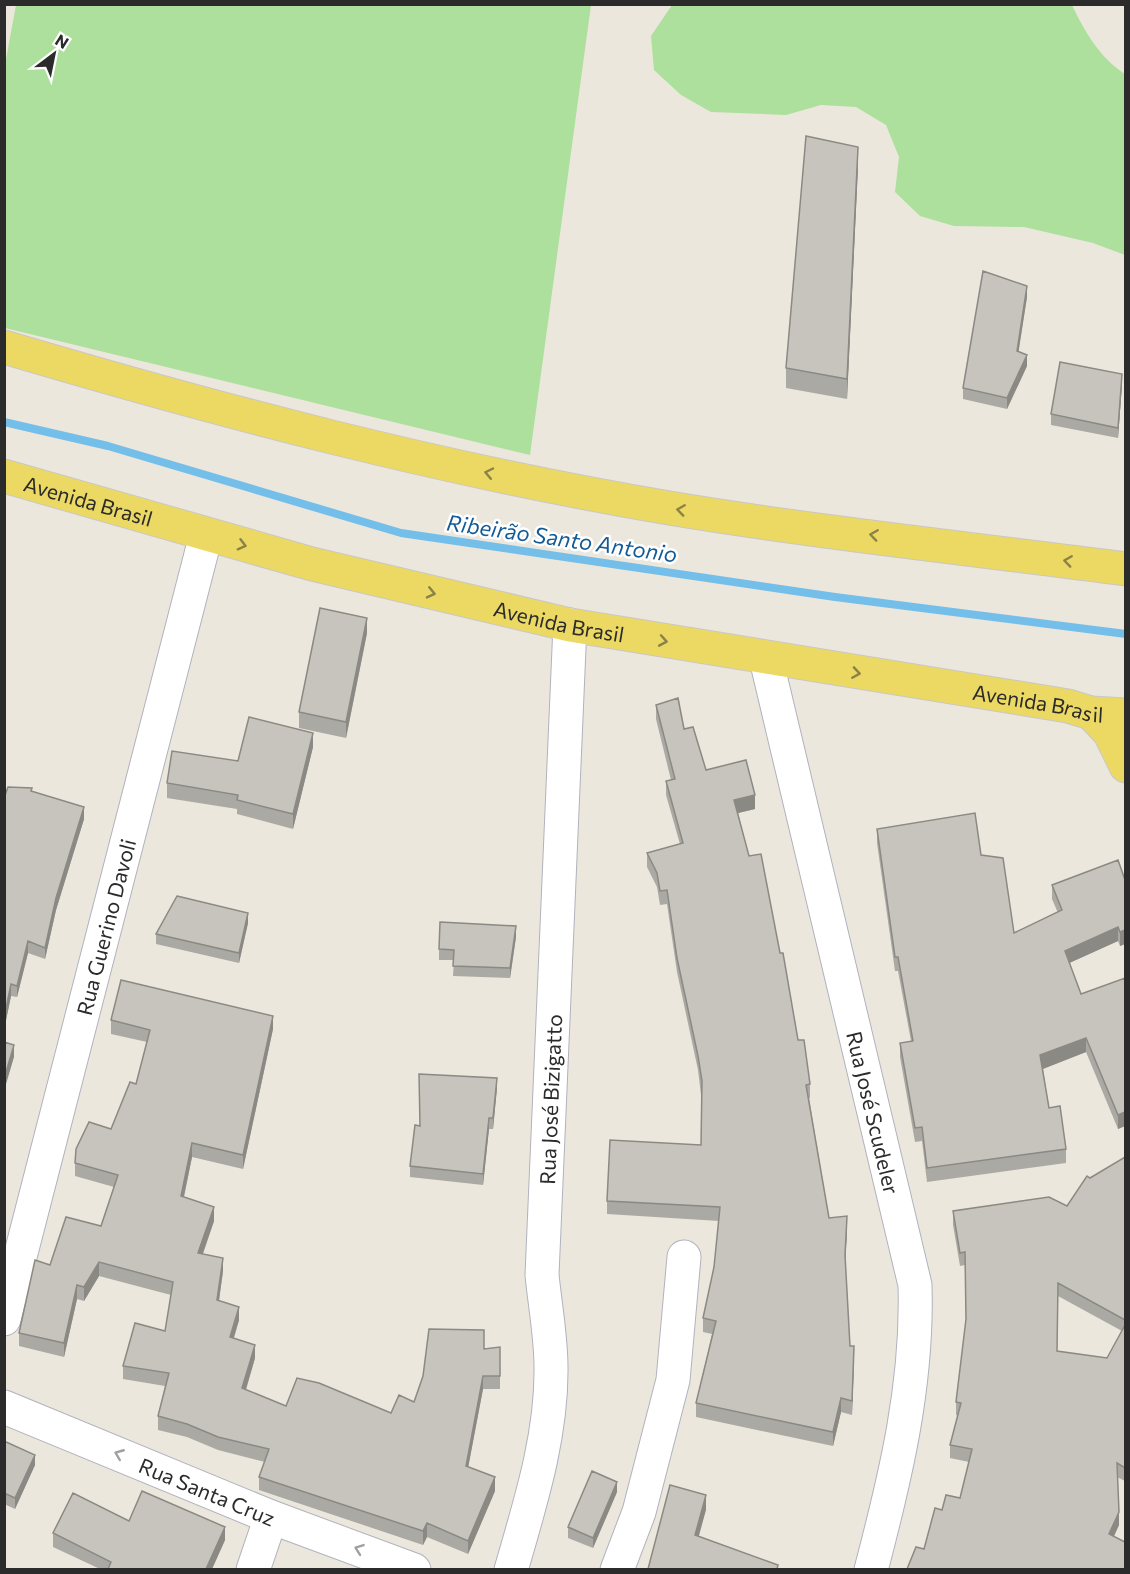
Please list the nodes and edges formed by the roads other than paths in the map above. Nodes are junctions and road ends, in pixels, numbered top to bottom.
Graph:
1 (4, 347) edge
2 (4, 476) edge
3 (206, 535) junction
4 (1125, 569) edge
5 (570, 625) junction
6 (766, 658) junction
7 (1092, 713) junction
8 (1125, 715) edge
9 (1125, 766) edge
10 (684, 1257) dead end
11 (4, 1319) edge
12 (4, 1407) edge
13 (271, 1517) junction
14 (253, 1569) edge
15 (414, 1569) edge
16 (511, 1569) edge
17 (617, 1569) edge
18 (871, 1569) edge

4 -> 1 main road
2 - 3 main road, Avenida Brasil
3 -> 5 main road, Avenida Brasil
3 - 11 street, Rua Guerino Davoli
5 -> 6 main road, Avenida Brasil
5 - 16 street, Rua José Bizigatto
6 -> 7 main road, Avenida Brasil
6 - 18 street, Rua José Scudeler
7 - 8 main road, Avenida Brasil
7 - 9 main road
10 - 17 street
13 -> 12 street, Rua Santa Cruz
13 - 14 street
15 -> 13 street, Rua Santa Cruz

